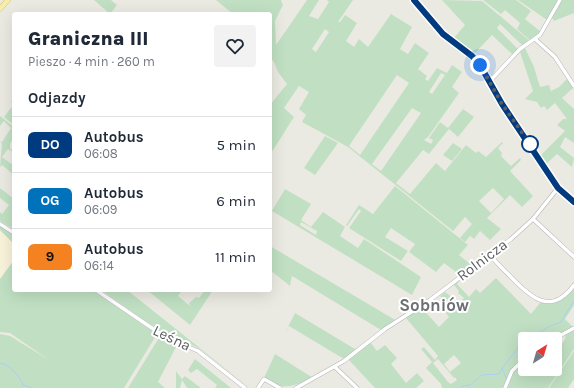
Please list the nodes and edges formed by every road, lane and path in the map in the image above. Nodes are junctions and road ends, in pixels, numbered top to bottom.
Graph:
1 (8, 0) edge
2 (414, 0) edge
3 (560, 0) edge
4 (0, 9) edge
5 (535, 39) junction
6 (490, 81) junction
7 (574, 86) edge
8 (558, 188) junction
9 (574, 202) edge
10 (533, 219) junction
11 (0, 224) edge
12 (12, 232) edge
13 (490, 254) junction
14 (574, 257) edge
15 (574, 285) edge
16 (99, 292) edge
17 (574, 328) edge
18 (562, 335) edge
19 (518, 364) edge
20 (335, 367) junction
21 (245, 388) edge
22 (258, 388) edge
23 (280, 388) edge
24 (296, 388) edge
25 (356, 388) edge
26 (505, 388) edge

1 - 4 main road
2 - 6 street
3 - 5 street
5 - 6 street
5 - 7 street
6 - 8 street
8 - 9 street
8 - 10 street, Rolnicza
10 - 13 street, Rolnicza
10 - 14 street
11 - 12 street
13 - 15 street
13 - 20 street, Rolnicza
16 - 21 street, Leśna
17 - 18 street
19 - 26 street
20 - 24 street, Rolnicza
20 - 25 street
22 - 23 street

